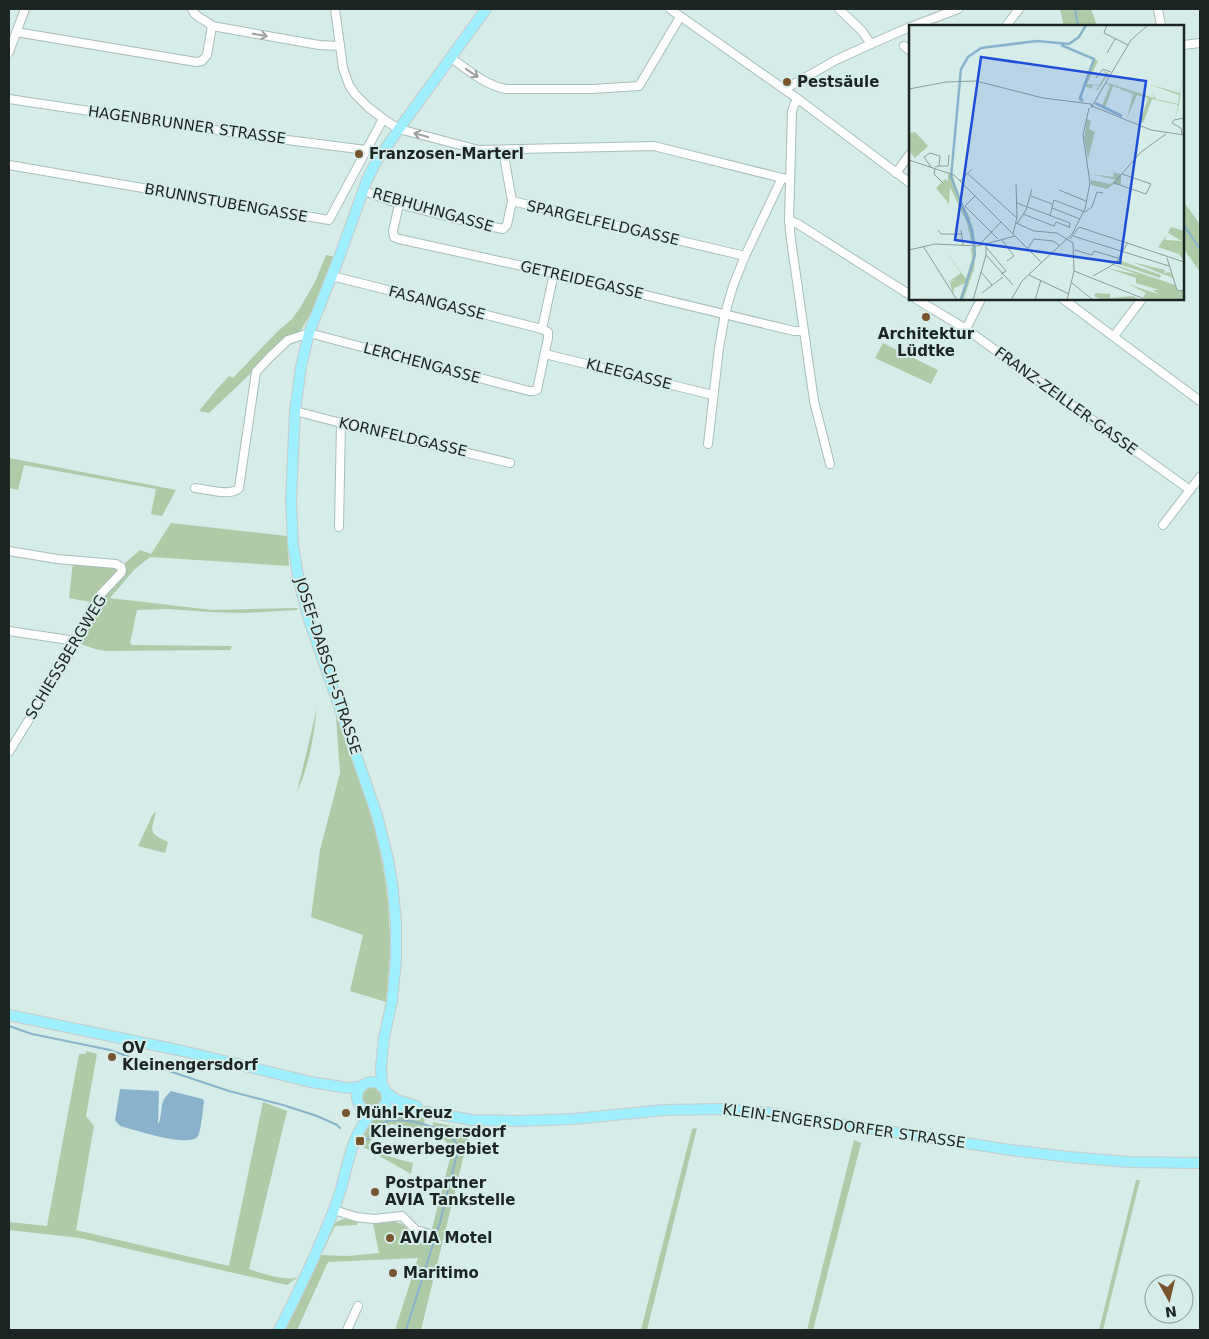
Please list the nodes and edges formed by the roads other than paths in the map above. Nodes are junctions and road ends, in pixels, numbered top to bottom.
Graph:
1 (25, 9) edge
2 (192, 9) edge
3 (335, 9) edge
4 (486, 9) edge
5 (670, 9) edge
6 (839, 9) edge
7 (958, 9) edge
8 (1019, 9) edge
9 (1158, 9) edge
10 (680, 17) junction
11 (917, 25) edge
12 (1007, 25) edge
13 (1161, 25) edge
14 (212, 26) junction
15 (909, 28) edge
16 (16, 32) junction
17 (1200, 43) edge
18 (871, 44) junction
19 (1184, 45) edge
20 (340, 46) junction
21 (9, 52) edge
22 (451, 58) junction
23 (785, 89) junction
24 (9, 99) edge
25 (798, 99) junction
26 (383, 119) junction
27 (399, 129) junction
28 (366, 150) junction
29 (503, 150) junction
30 (909, 155) edge
31 (9, 166) edge
32 (896, 173) junction
33 (786, 179) junction
34 (909, 182) edge
35 (362, 190) junction
36 (512, 201) junction
37 (399, 204) junction
38 (789, 220) junction
39 (745, 256) junction
40 (554, 273) junction
41 (332, 276) junction
42 (909, 294) edge
43 (918, 300) edge
44 (980, 300) edge
45 (1064, 300) edge
46 (1141, 300) edge
47 (725, 314) junction
48 (542, 329) junction
49 (966, 329) junction
50 (803, 331) junction
51 (309, 333) junction
52 (1114, 336) junction
53 (545, 354) junction
54 (713, 395) junction
55 (1200, 401) edge
56 (295, 411) junction
57 (341, 423) junction
58 (708, 444) dead end
59 (510, 463) dead end
60 (830, 464) dead end
61 (1200, 476) edge
62 (195, 488) dead end
63 (1190, 490) junction
64 (1163, 525) dead end
65 (339, 527) dead end
66 (9, 551) edge
67 (9, 631) edge
68 (76, 641) junction
69 (9, 752) edge
70 (9, 1015) edge
71 (384, 1038) junction
72 (311, 1082) junction
73 (364, 1085) junction
74 (385, 1090) junction
75 (358, 1103) junction
76 (376, 1112) junction
77 (427, 1112) junction
78 (355, 1141) junction
79 (1200, 1162) edge
80 (334, 1210) junction
81 (427, 1233) dead end
82 (358, 1306) dead end
83 (279, 1330) edge
84 (347, 1330) edge

1 - 16 street
2 - 14 street
3 - 20 street
4 - 22 main road, JOSEF-DABSCH-STRASSE
5 - 10 street
6 - 18 street
7 - 11 street
8 - 12 street
9 - 13 street
22 -> 10 street
10 - 23 street
14 - 16 street
14 -> 20 street
15 - 18 street
16 - 21 street
17 - 19 street
18 - 23 street
20 - 26 street
22 - 27 main road, JOSEF-DABSCH-STRASSE
23 - 25 street
24 - 28 street, HAGENBRUNNER STRASSE
25 - 32 street
25 - 33 street
26 - 27 street
26 - 28 street, BRUNNSTUBENGASSE
29 -> 27 street
27 - 35 main road, JOSEF-DABSCH-STRASSE
28 - 31 street, BRUNNSTUBENGASSE
29 - 33 street
29 - 36 street, SPARGELFELDGASSE
30 - 32 street
32 - 34 street
33 - 38 street
33 - 39 street
35 - 37 street, REBHUHNGASSE
35 - 41 main road, JOSEF-DABSCH-STRASSE
36 - 37 street, REBHUHNGASSE
36 - 39 street, SPARGELFELDGASSE
37 - 40 street, GETREIDEGASSE
38 - 42 street
38 - 50 street
39 - 47 street
40 - 47 street, GETREIDEGASSE
40 - 48 street
41 - 48 street, FASANGASSE
41 - 51 main road, JOSEF-DABSCH-STRASSE
43 - 49 street, FRANZ-ZEILLER-GASSE
44 - 49 street
45 - 52 street
46 - 52 street
47 - 50 street, GETREIDEGASSE
47 - 54 street
48 - 53 street
49 - 63 street, FRANZ-ZEILLER-GASSE
50 - 60 street
51 - 53 street, LERCHENGASSE
51 - 56 main road, JOSEF-DABSCH-STRASSE
51 - 62 street
52 - 55 street
53 - 54 street, KLEEGASSE
54 - 58 street
56 - 57 street, KORNFELDGASSE
56 - 71 main road, JOSEF-DABSCH-STRASSE
57 - 59 street, KORNFELDGASSE
57 - 65 street
61 - 63 street
63 - 64 street
66 - 68 street, SCHIESSBERGWEG
67 - 68 street
68 - 69 street, SCHIESSBERGWEG
70 - 72 main road
71 - 73 main road, JOSEF-DABSCH-STRASSE
71 - 74 main road, JOSEF-DABSCH-STRASSE
72 - 73 main road
72 - 75 main road
73 - 74 main road
73 - 75 main road
74 - 76 main road
74 - 77 main road, KLEIN-ENGERSDORFER STRASSE
75 - 76 main road
75 - 78 main road
76 - 77 main road, KLEIN-ENGERSDORFER STRASSE
76 - 78 main road
77 - 79 main road, KLEIN-ENGERSDORFER STRASSE
78 - 80 main road
80 - 81 street
80 - 83 main road
82 - 84 street

